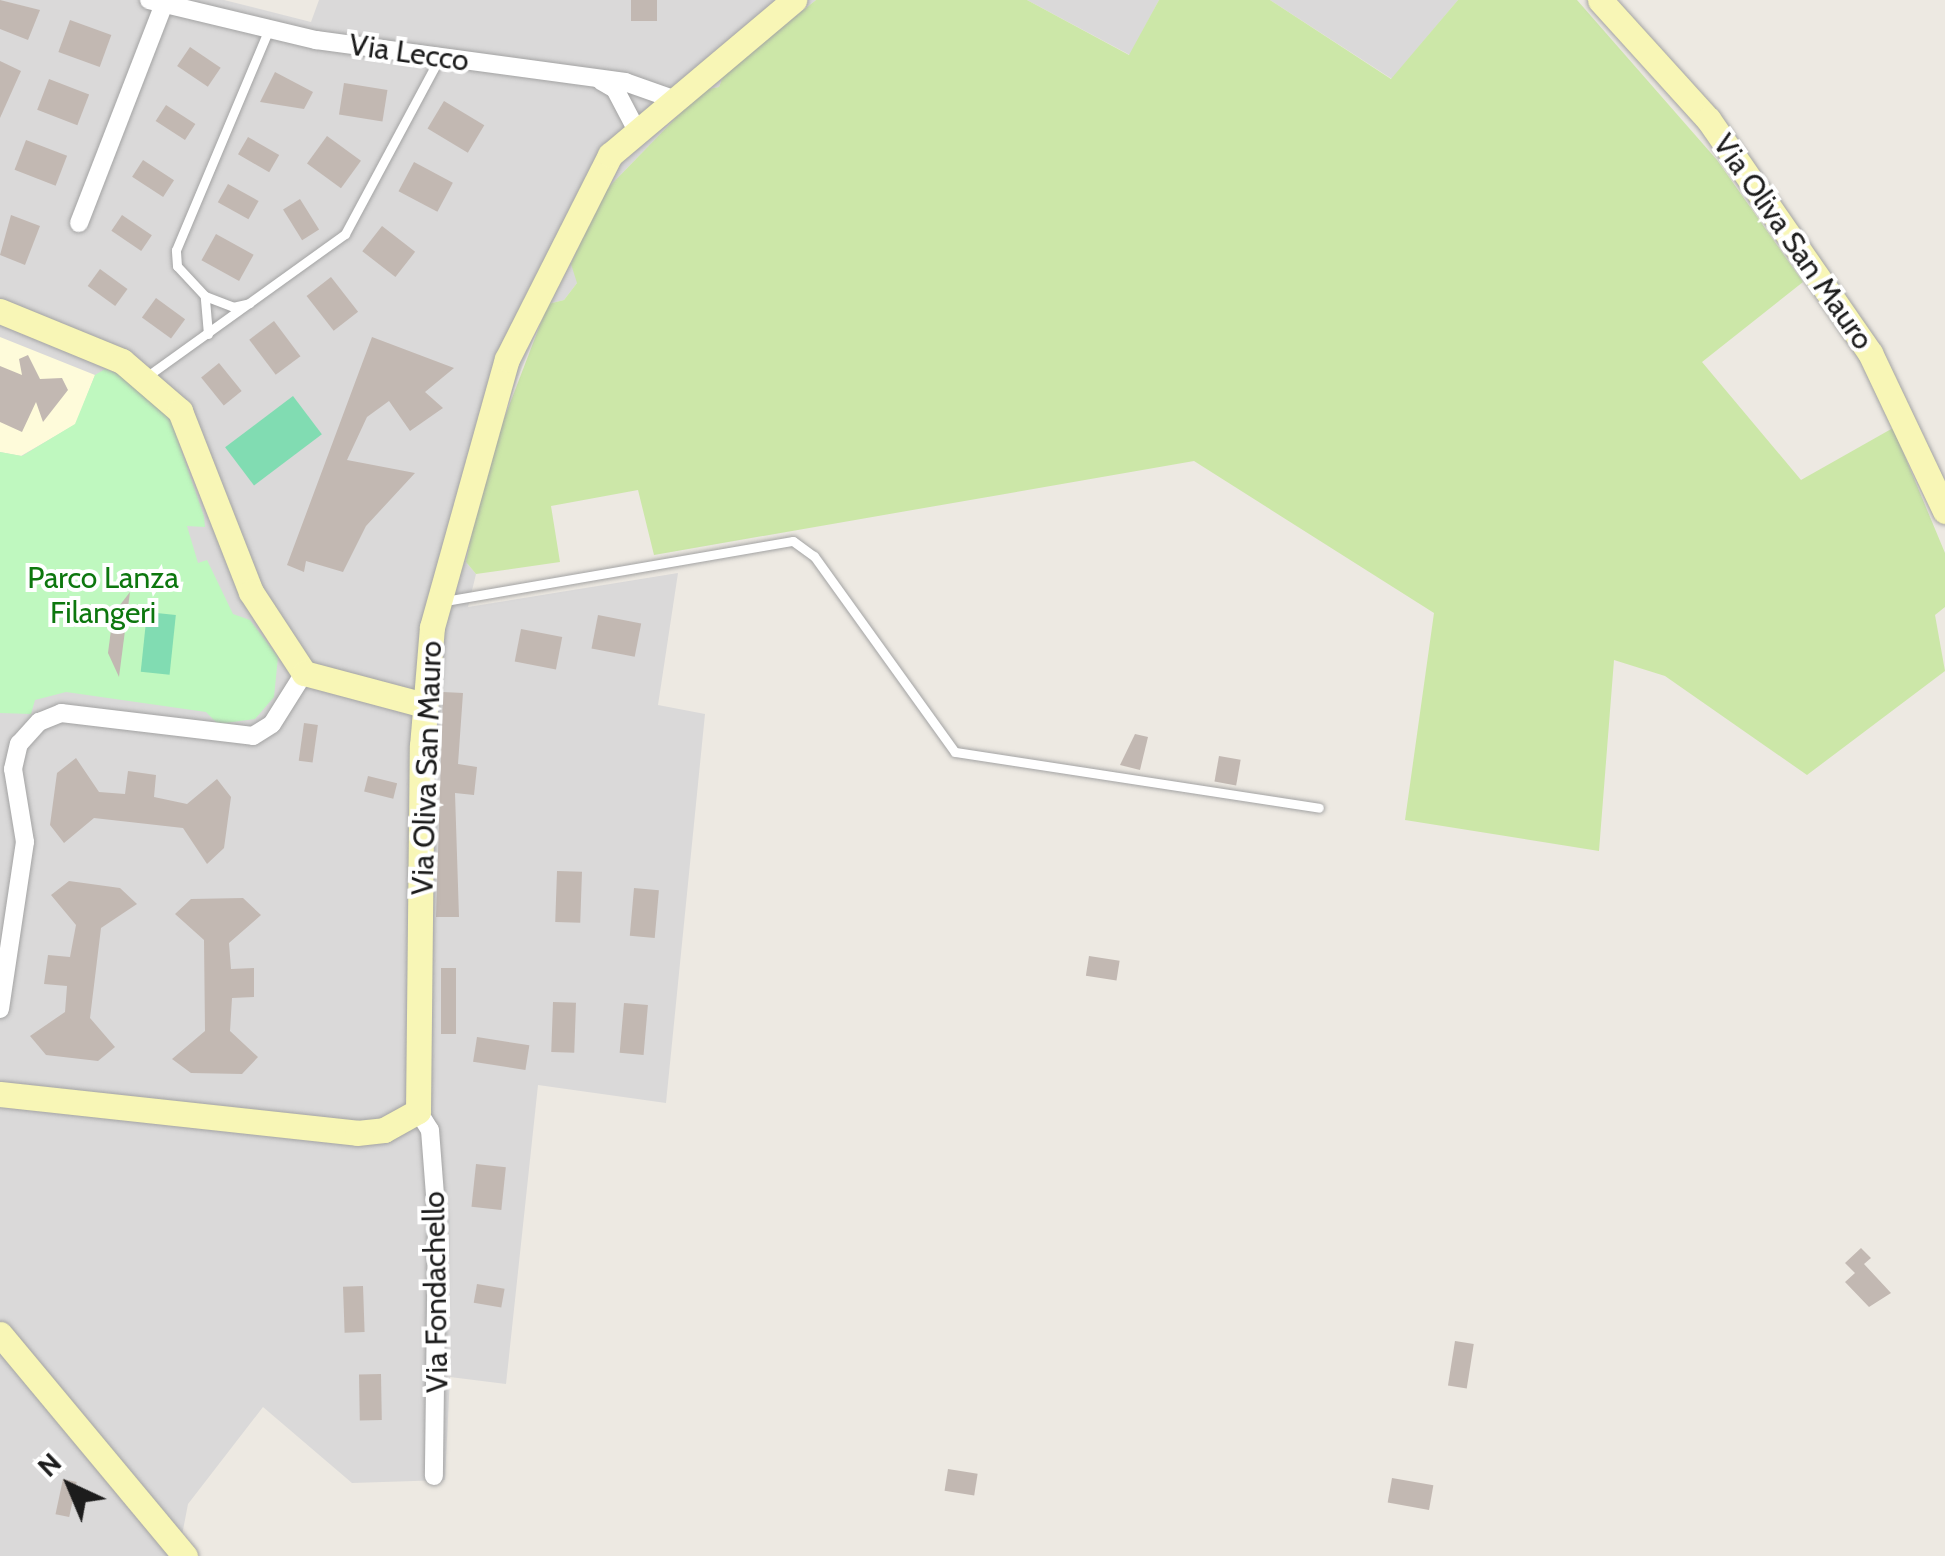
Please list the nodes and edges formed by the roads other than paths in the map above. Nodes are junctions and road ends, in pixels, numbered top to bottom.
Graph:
1 (794, 0) edge
2 (1600, 0) edge
3 (156, 2) edge
4 (269, 29) junction
5 (440, 57) junction
6 (596, 78) junction
7 (670, 98) junction
8 (636, 129) junction
9 (79, 224) dead end
10 (205, 296) junction
11 (256, 301) junction
12 (0, 311) edge
13 (207, 336) junction
14 (146, 377) junction
15 (1945, 511) edge
16 (437, 602) junction
17 (304, 673) junction
18 (424, 705) junction
19 (1319, 808) dead end
20 (0, 1009) edge
21 (0, 1094) edge
22 (418, 1111) junction
23 (0, 1334) edge
24 (434, 1476) dead end
25 (185, 1556) edge

1 - 7 street, Via Oliva San Mauro
2 - 15 street, Via Oliva San Mauro
3 - 4 street, Via Lecco
3 - 9 street
4 - 5 street, Via Lecco
4 - 10 lane
5 - 6 street, Via Lecco
5 - 11 lane
6 - 7 street, Via Lecco
6 - 8 street
7 - 8 street, Via Oliva San Mauro
8 - 16 street, Via Oliva San Mauro
10 - 11 lane
10 - 13 lane
11 - 13 lane
12 - 14 street
13 - 14 lane
14 - 17 street
16 - 18 street, Via Oliva San Mauro
16 - 19 lane
17 - 18 street
17 - 20 street
18 - 22 street, Via Oliva San Mauro
21 - 22 street
22 - 24 street, Via Fondachello
23 - 25 street

